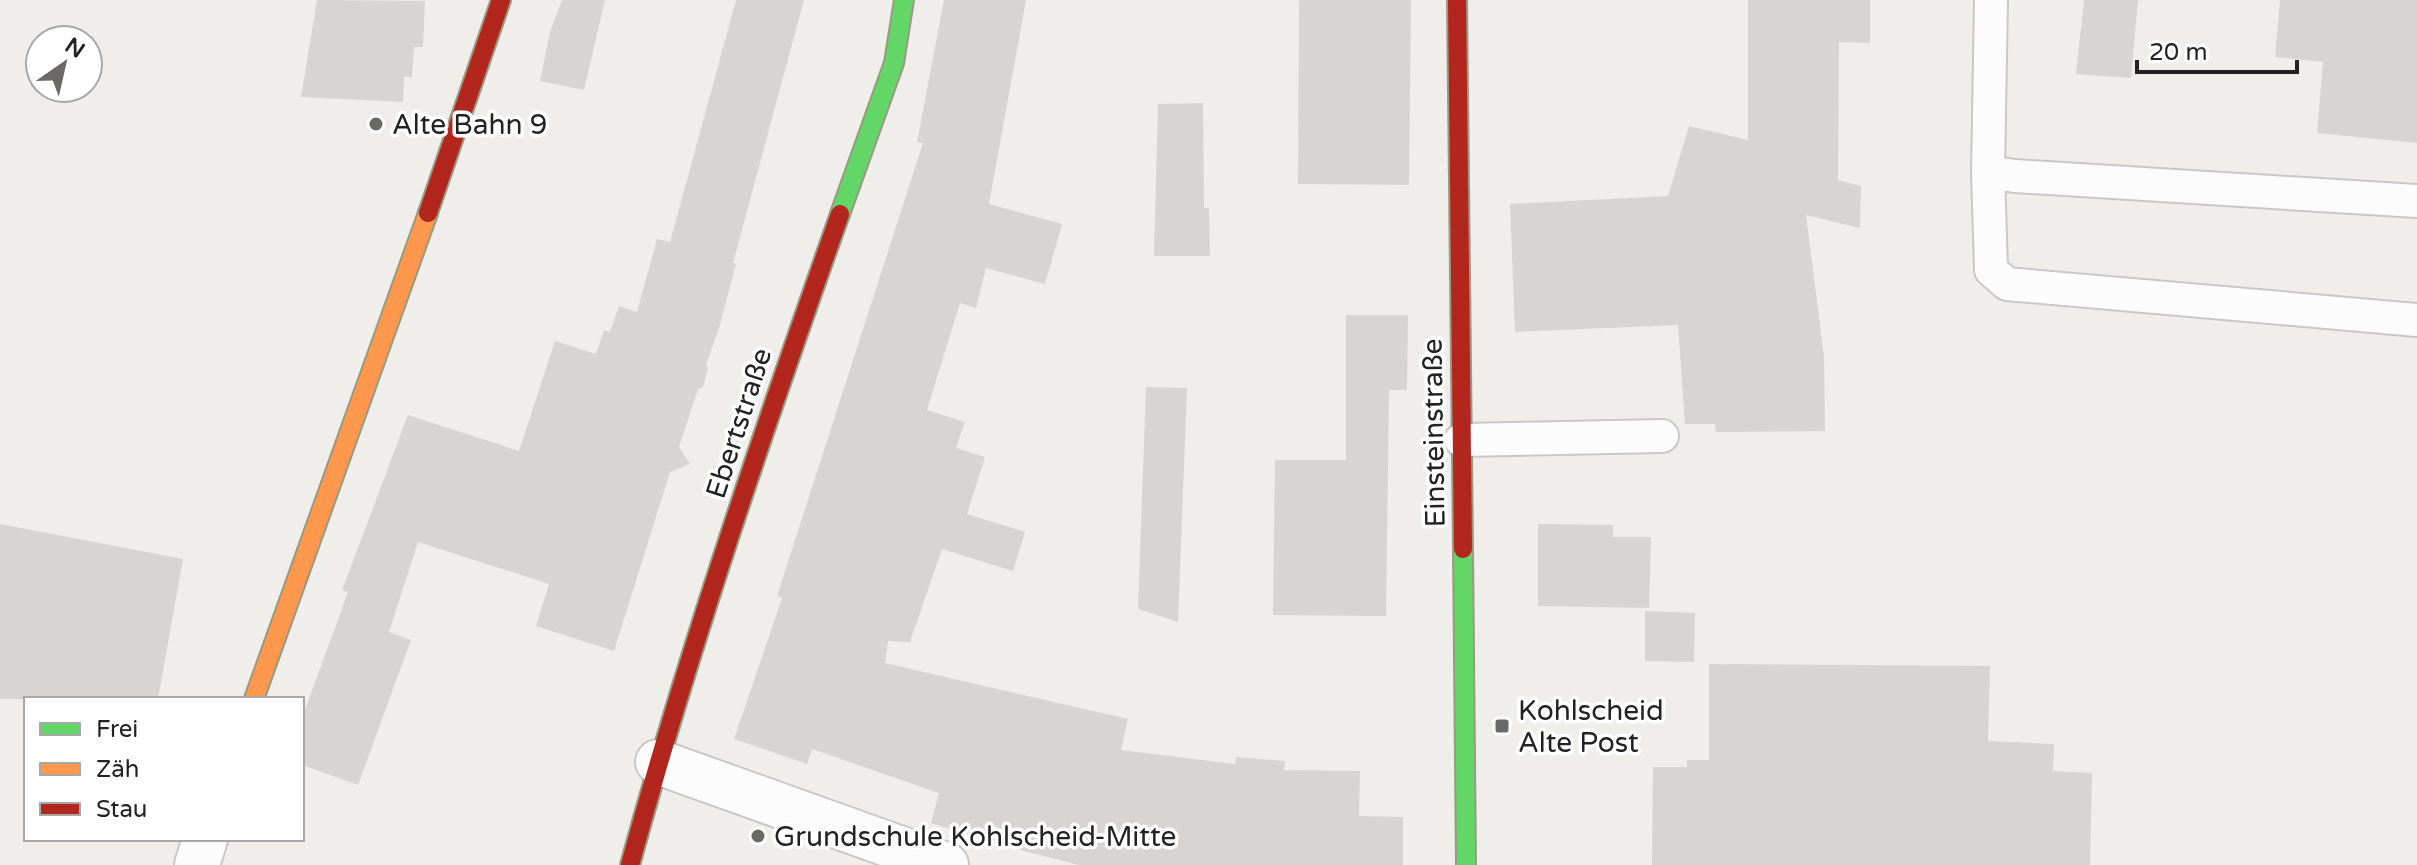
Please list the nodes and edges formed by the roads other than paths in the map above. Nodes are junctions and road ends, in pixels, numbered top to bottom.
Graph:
1 (501, 0) edge
2 (904, 0) edge
3 (1457, 0) edge
4 (1991, 0) edge
5 (1988, 172) junction
6 (2417, 201) edge
7 (2417, 320) edge
8 (1662, 436) dead end
9 (1461, 440) junction
10 (255, 697) edge
11 (658, 762) junction
12 (204, 841) edge
13 (197, 865) edge
14 (630, 865) edge
15 (946, 865) edge
16 (1466, 865) edge

1 - 10 street
2 - 11 street, Ebertstraße
3 - 9 street, Einsteinstraße
4 - 5 lane
5 - 6 lane
5 - 7 lane
8 - 9 lane
9 - 16 street, Einsteinstraße
11 - 14 street, Ebertstraße
11 - 15 street
12 - 13 street

